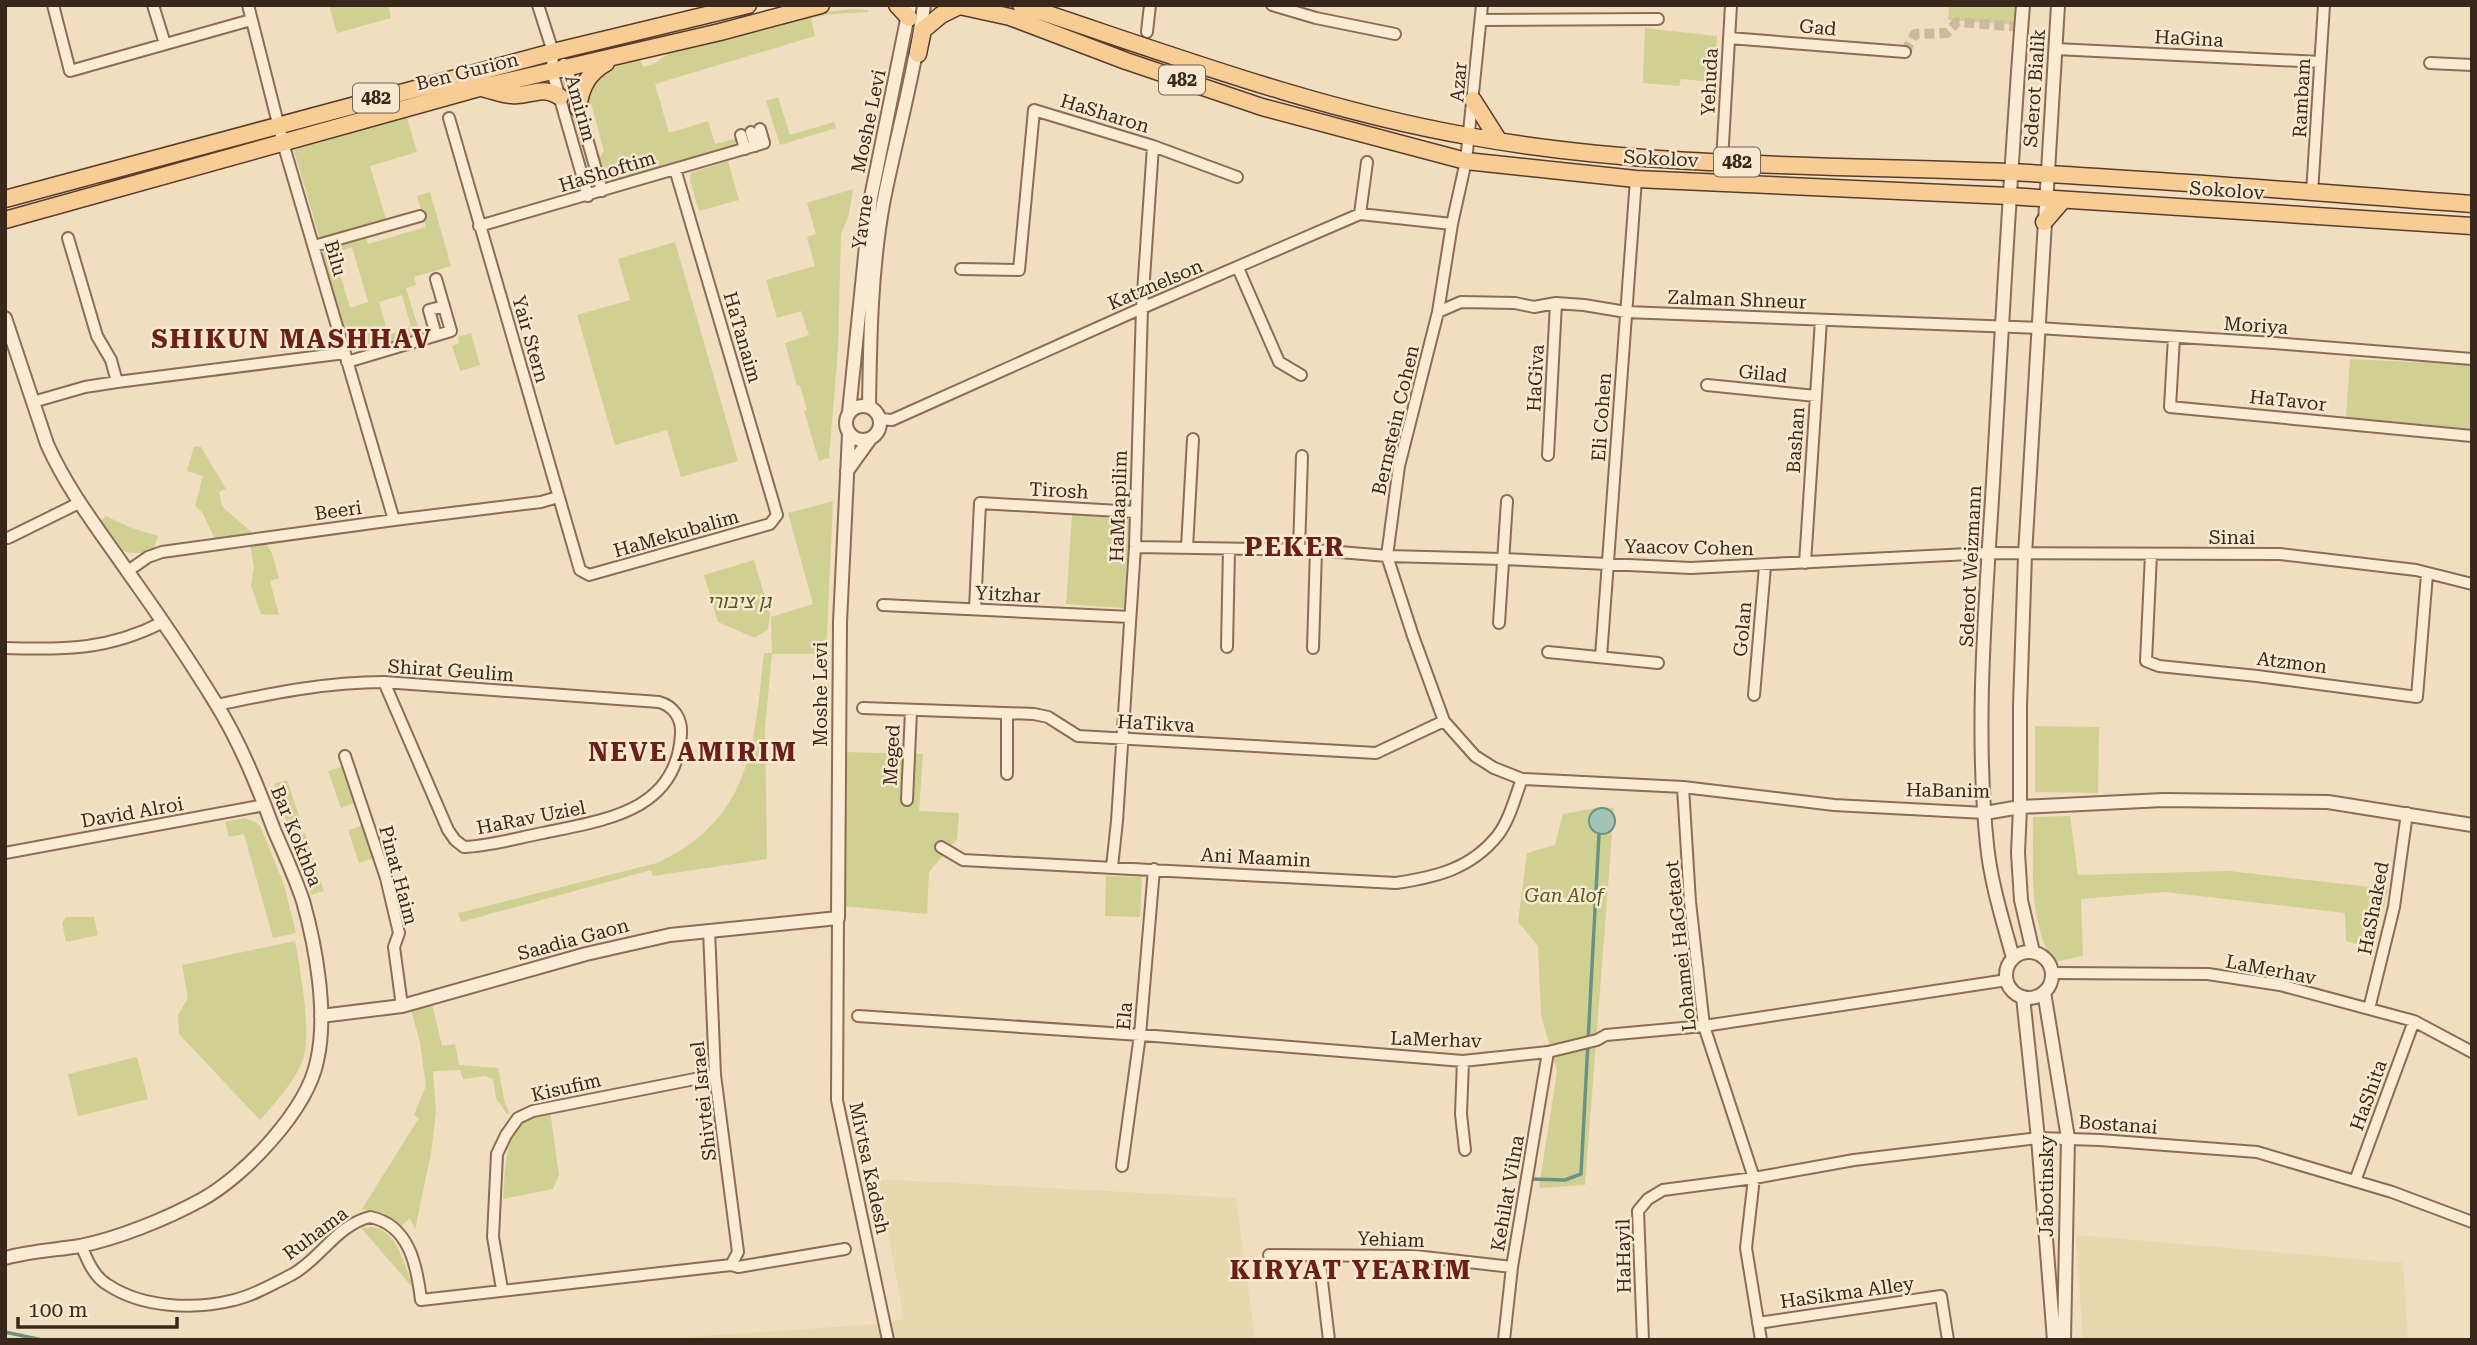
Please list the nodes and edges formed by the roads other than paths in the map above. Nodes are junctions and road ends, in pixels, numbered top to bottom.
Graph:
1 (53, 5) edge
2 (153, 5) edge
3 (248, 5) edge
4 (538, 5) edge
5 (748, 5) edge
6 (821, 5) edge
7 (897, 5) edge
8 (924, 5) edge
9 (1021, 5) edge
10 (1150, 5) edge
11 (1272, 5) edge
12 (1317, 5) edge
13 (1482, 5) edge
14 (1731, 5) edge
15 (2023, 5) edge
16 (2058, 5) edge
17 (2324, 5) edge
18 (957, 6) edge
19 (909, 12) edge
20 (1316, 18) junction
21 (1658, 19) dead end
22 (251, 20) junction
23 (1481, 20) junction
24 (1147, 32) dead end
25 (1395, 34) dead end
26 (1729, 38) junction
27 (165, 44) junction
28 (2056, 49) junction
29 (553, 52) junction
30 (1905, 52) tunnel mouth
31 (918, 54) junction
32 (620, 55) junction
33 (2320, 62) junction
34 (2430, 63) dead end
35 (2472, 65) edge
36 (560, 69) junction
37 (479, 88) junction
38 (560, 97) junction
39 (1473, 100) junction
40 (578, 108) junction
41 (449, 118) dead end
42 (278, 124) junction
43 (1470, 137) junction
44 (1499, 141) junction
45 (283, 143) junction
46 (1153, 146) junction
47 (750, 147) junction
48 (1466, 161) junction
49 (1722, 161) junction
50 (1367, 162) dead end
51 (675, 169) junction
52 (2011, 172) junction
53 (2047, 174) junction
54 (1237, 177) dead end
55 (1636, 179) junction
56 (602, 191) junction
57 (2312, 193) junction
58 (588, 196) junction
59 (2009, 197) junction
60 (5, 199) edge
61 (2045, 199) junction
62 (2063, 200) junction
63 (2472, 204) edge
64 (1360, 214) junction
65 (420, 216) dead end
66 (5, 220) edge
67 (2044, 222) junction
68 (1452, 224) junction
69 (480, 226) junction
70 (2472, 226) edge
71 (68, 238) dead end
72 (314, 246) junction
73 (1238, 268) junction
74 (961, 269) dead end
75 (436, 279) dead end
76 (1556, 303) junction
77 (1142, 308) junction
78 (1438, 312) junction
79 (1626, 312) junction
80 (5, 318) edge
81 (1821, 320) junction
82 (2002, 327) junction
83 (2038, 328) junction
84 (2174, 337) junction
85 (346, 357) junction
86 (2472, 359) edge
87 (1301, 376) dead end
88 (117, 382) junction
89 (1707, 386) dead end
90 (1816, 396) junction
91 (33, 402) junction
92 (869, 407) junction
93 (849, 412) junction
94 (880, 419) junction
95 (849, 434) junction
96 (2472, 436) edge
97 (870, 439) junction
98 (1194, 439) dead end
99 (1548, 455) dead end
100 (1302, 456) dead end
101 (847, 471) junction
102 (558, 497) junction
103 (1507, 501) dead end
104 (79, 503) junction
105 (1136, 512) junction
106 (777, 515) joint
107 (394, 520) junction
108 (8, 538) dead end
109 (1135, 547) junction
110 (1187, 548) junction
111 (1229, 549) junction
112 (1299, 550) junction
113 (1317, 550) junction
114 (1989, 553) junction
115 (2151, 554) junction
116 (2025, 555) junction
117 (1387, 556) junction
118 (1503, 559) junction
119 (1609, 563) junction
120 (1805, 563) junction
121 (1765, 566) junction
122 (580, 570) joint
123 (128, 571) junction
124 (2427, 574) junction
125 (2472, 584) edge
126 (883, 605) dead end
127 (975, 609) junction
128 (1130, 617) junction
129 (163, 622) junction
130 (1499, 623) dead end
131 (1227, 647) dead end
132 (5, 648) edge
133 (1313, 649) dead end
134 (1548, 652) dead end
135 (1601, 657) junction
136 (1658, 663) dead end
137 (384, 682) junction
138 (1754, 695) dead end
139 (217, 705) junction
140 (863, 708) dead end
141 (911, 711) junction
142 (1006, 715) junction
143 (678, 716) joint
144 (1444, 721) junction
145 (1122, 738) junction
146 (345, 756) dead end
147 (1007, 774) dead end
148 (1522, 779) junction
149 (1683, 788) junction
150 (907, 800) dead end
151 (265, 806) junction
152 (2020, 807) junction
153 (1985, 813) junction
154 (2407, 813) junction
155 (2472, 825) edge
156 (941, 847) dead end
157 (5, 853) edge
158 (1112, 867) junction
159 (1154, 869) junction
160 (838, 918) junction
161 (709, 930) junction
162 (2033, 952) junction
163 (2013, 958) junction
164 (2052, 973) junction
165 (2007, 980) junction
166 (2044, 992) junction
167 (2023, 997) junction
168 (402, 1006) junction
169 (2369, 1009) junction
170 (321, 1016) junction
171 (858, 1016) dead end
172 (2414, 1021) junction
173 (1704, 1026) junction
174 (1140, 1035) junction
175 (1548, 1052) junction
176 (2472, 1052) edge
177 (1463, 1061) junction
178 (715, 1075) junction
179 (2038, 1138) junction
180 (2068, 1138) junction
181 (1465, 1150) dead end
182 (1122, 1166) dead end
183 (1754, 1178) junction
184 (2355, 1181) junction
185 (2472, 1222) edge
186 (81, 1245) junction
187 (845, 1249) dead end
188 (5, 1251) edge
189 (24, 1253) junction
190 (1269, 1255) dead end
191 (1319, 1256) junction
192 (5, 1258) edge
193 (731, 1265) junction
194 (1512, 1267) junction
195 (502, 1289) junction
196 (1758, 1323) junction
197 (888, 1340) edge
198 (1329, 1340) edge
199 (1504, 1340) edge
200 (1643, 1340) edge
201 (1761, 1340) edge
202 (1948, 1340) edge
203 (2054, 1340) edge
204 (2064, 1340) edge

1 - 27 street
2 - 27 street
3 - 22 street, Bilu
4 - 29 street
5 - 29 main road, Ben Gurion / 482
6 - 32 main road, Ben Gurion / 482
7 - 19 main road
8 - 31 street, Yavne
9 - 43 main road, Sokolov / 482
10 - 24 street
11 - 20 street
12 - 20 street
13 - 23 street, Azar
14 - 26 street, Yehuda
15 - 52 street, Sderot Bialik
16 - 28 street, Sderot Bialik
17 - 33 street, Rambam
18 - 31 main road
18 - 48 main road, Sokolov / 482
19 - 93 street, Moshe Levi
20 - 25 street
21 - 23 street
22 - 27 street
22 - 42 street, Bilu
23 - 39 street, Azar
26 - 30 street, Gad
26 - 49 street, Yehuda
28 - 33 street, HaGina
28 - 53 street, Sderot Bialik
29 - 36 street, Amirim
29 - 42 main road, Ben Gurion / 482
31 - 92 street, Yavne
32 - 36 main road, Ben Gurion / 482
32 - 40 main road
33 - 57 street, Rambam
34 - 35 street
36 - 37 main road, Ben Gurion / 482
36 - 38 street, Amirim
36 - 40 street, Amirim
37 - 38 main road
37 - 45 main road, Ben Gurion / 482
38 - 58 street, Amirim
39 - 43 street, Azar
39 - 44 main road
40 - 56 street, Amirim
41 - 69 street, Yair Stern
42 - 45 street, Bilu
42 - 60 main road, Ben Gurion / 482
43 - 44 main road, Sokolov / 482
43 - 48 street, Azar
44 - 49 main road, Sokolov / 482
45 - 66 main road, Ben Gurion / 482
45 - 72 street, Bilu
46 - 54 street, HaSharon
46 - 74 street, HaSharon
46 - 77 street, HaMaapilim
47 - 47 street
47 - 51 street, HaShoftim
48 - 55 main road, Sokolov / 482
48 - 68 street, Bernstein Cohen
49 - 52 main road, Sokolov / 482
50 - 64 street
51 - 56 street, HaShoftim
51 - 106 street, HaTanaim
52 - 53 main road, Sokolov / 482
52 - 59 street, Sderot Weizmann
53 - 57 main road, Sokolov / 482
53 - 61 street
55 - 59 main road, Sokolov / 482
55 - 79 street, Eli Cohen
56 - 58 street, HaShoftim
57 - 63 main road, Sokolov / 482
58 - 69 street, HaShoftim
59 - 61 main road, Sokolov / 482
59 - 82 street, Sderot Weizmann
61 - 62 main road, Sokolov / 482
61 - 67 street
62 - 67 main road
62 - 70 main road, Sokolov / 482
64 - 68 street
64 - 73 street, Katznelson
65 - 72 street
67 - 83 street
68 - 78 street, Bernstein Cohen
69 - 102 street, Yair Stern
71 - 88 street
72 - 85 street, Bilu
73 - 77 street, Katznelson
73 - 87 street
75 - 85 street
76 - 78 street, Zalman Shneur
76 - 79 street, Zalman Shneur
76 - 99 street, HaGiva
77 - 94 street, Katznelson
77 - 105 street, HaMaapilim
78 - 117 street, Bernstein Cohen
79 - 81 street, Zalman Shneur
79 - 119 street, Eli Cohen
80 - 91 street, Bar Kokhba
81 - 82 street, Zalman Shneur
81 - 90 street, Bashan
82 - 83 street, Zalman Shneur
82 - 114 street, Sderot Weizmann
83 - 84 street, Moriya
83 - 116 street
84 - 86 street, Moriya
84 - 96 street, HaTavor
85 - 88 street
85 - 107 street, Bilu
88 - 91 street
89 - 90 street, Gilad
90 - 120 street, Bashan
91 - 104 street, Bar Kokhba
92 - 93 street
92 - 94 street
93 - 95 street
94 - 97 street
95 - 97 street
95 - 101 street, Moshe Levi
97 - 101 street
98 - 110 street
100 - 112 street
101 - 160 street, Moshe Levi
102 - 107 street, Beeri
102 - 122 street, Yair Stern
103 - 118 street
104 - 108 street
104 - 123 street, Bar Kokhba
105 - 109 street, HaMaapilim
105 - 127 street, Tirosh
106 - 122 street, HaMekubalim
107 - 123 street, Beeri
109 - 110 street, Yaacov Cohen
109 - 128 street, HaMaapilim
110 - 111 street, Yaacov Cohen
111 - 112 street, Yaacov Cohen
111 - 131 street
112 - 113 street, Yaacov Cohen
113 - 117 street, Yaacov Cohen
113 - 133 street
114 - 116 street, Sinai
114 - 120 street, Yaacov Cohen
114 - 153 street, Sderot Weizmann
115 - 116 street, Sinai
115 - 124 street, Sinai
115 - 124 street, Atzmon
116 - 152 street
117 - 118 street, Yaacov Cohen
117 - 144 street, Bernstein Cohen
118 - 119 street, Yaacov Cohen
118 - 130 street
119 - 121 street, Yaacov Cohen
119 - 135 street, Eli Cohen
120 - 121 street, Yaacov Cohen
121 - 138 street, Golan
123 - 129 street, Bar Kokhba
124 - 125 street, Sinai
126 - 127 street, Yitzhar
127 - 128 street, Yitzhar
128 - 145 street, HaMaapilim
129 - 132 street
129 - 139 street, Bar Kokhba
134 - 135 street
135 - 136 street
137 - 139 street, Shirat Geulim
137 - 143 street, Shirat Geulim
137 - 143 street, HaRav Uziel
139 - 151 street, Bar Kokhba
140 - 141 street, HaTikva
141 - 142 street, HaTikva
141 - 150 street, Meged
142 - 145 street, HaTikva
142 - 147 street
144 - 145 street, HaTikva
144 - 148 street, HaBanim
145 - 158 street, HaMaapilim
146 - 168 street, Pinat Haim
148 - 149 street, HaBanim
148 - 159 street, Ani Maamin
149 - 153 street, HaBanim
149 - 173 street, Lohamei HaGetaot
151 - 157 street, David Alroi
151 - 170 street, Bar Kokhba
152 - 153 street, HaBanim
152 - 154 street, HaBanim
152 - 162 street
153 - 163 street, Sderot Weizmann
154 - 155 street, HaBanim
154 - 169 street, HaShaked
156 - 158 street, Ani Maamin
158 - 159 street, Ani Maamin
159 - 174 street, Ela
160 - 161 street, Saadia Gaon
160 - 197 street, Mivtsa Kadesh
161 - 168 street, Saadia Gaon
161 - 178 street, Shivtei Israel
162 - 163 street
162 - 164 street
163 - 165 street
164 - 166 street
164 - 169 street, LaMerhav
165 - 167 street
165 - 173 street, LaMerhav
166 - 167 street
166 - 180 street, Jabotinsky
167 - 179 street, Jabotinsky
168 - 170 street, Saadia Gaon
169 - 172 street, LaMerhav
170 - 186 street, Bar Kokhba
171 - 174 street, LaMerhav
172 - 176 street, LaMerhav
172 - 184 street, HaShita
173 - 175 street, LaMerhav
173 - 183 street, Lohamei HaGetaot
174 - 177 street, LaMerhav
174 - 182 street, Ela
175 - 177 street, LaMerhav
175 - 194 street, Kehilat Vilna
177 - 181 street
178 - 193 street, Shivtei Israel
178 - 195 street, Kisufim
179 - 180 street, Bostanai
179 - 183 street, Bostanai
179 - 203 street, Jabotinsky
180 - 184 street, Bostanai
180 - 204 street, Jabotinsky
183 - 196 street
183 - 200 street, HaHayil
184 - 185 street, Bostanai
186 - 189 street, Bar Kokhba
186 - 195 street, Ruhama
187 - 193 street
188 - 189 street, Bar Kokhba
189 - 192 street, Bar Kokhba
190 - 191 street, Yehiam
191 - 194 street, Yehiam
191 - 198 street
193 - 195 street
194 - 199 street, Kehilat Vilna
196 - 201 street
196 - 202 street, HaSikma Alley

